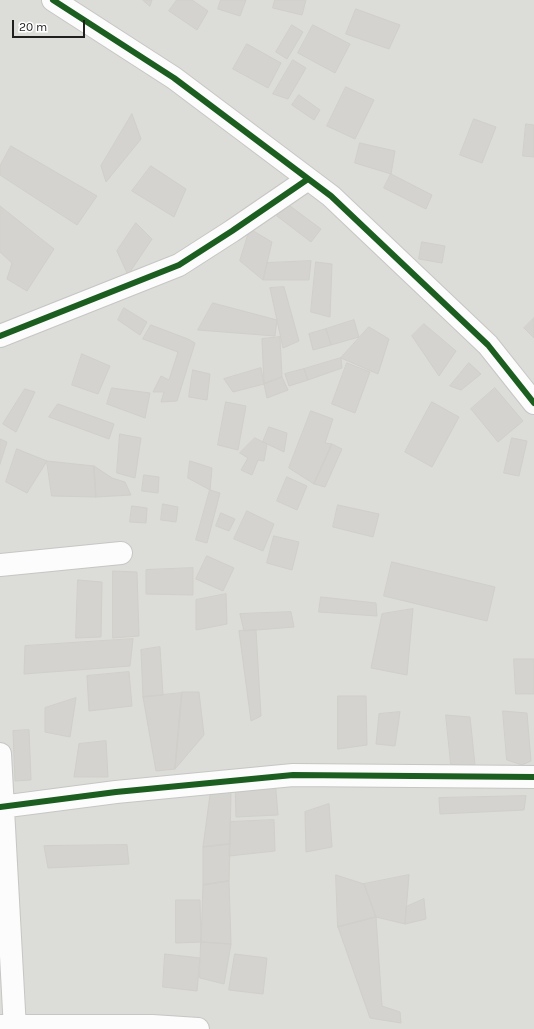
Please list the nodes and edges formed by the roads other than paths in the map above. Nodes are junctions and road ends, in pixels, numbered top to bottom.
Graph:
1 (53, 0) edge
2 (308, 179) junction
3 (0, 336) edge
4 (534, 403) edge
5 (121, 553) dead end
6 (0, 566) edge
7 (0, 754) edge
8 (534, 777) edge
9 (2, 806) edge
10 (10, 1027) edge
11 (198, 1029) edge

1 - 2 street
2 - 3 street
2 - 4 street
5 - 6 street
7 - 9 street
8 - 9 street
9 - 10 street
10 - 11 street

